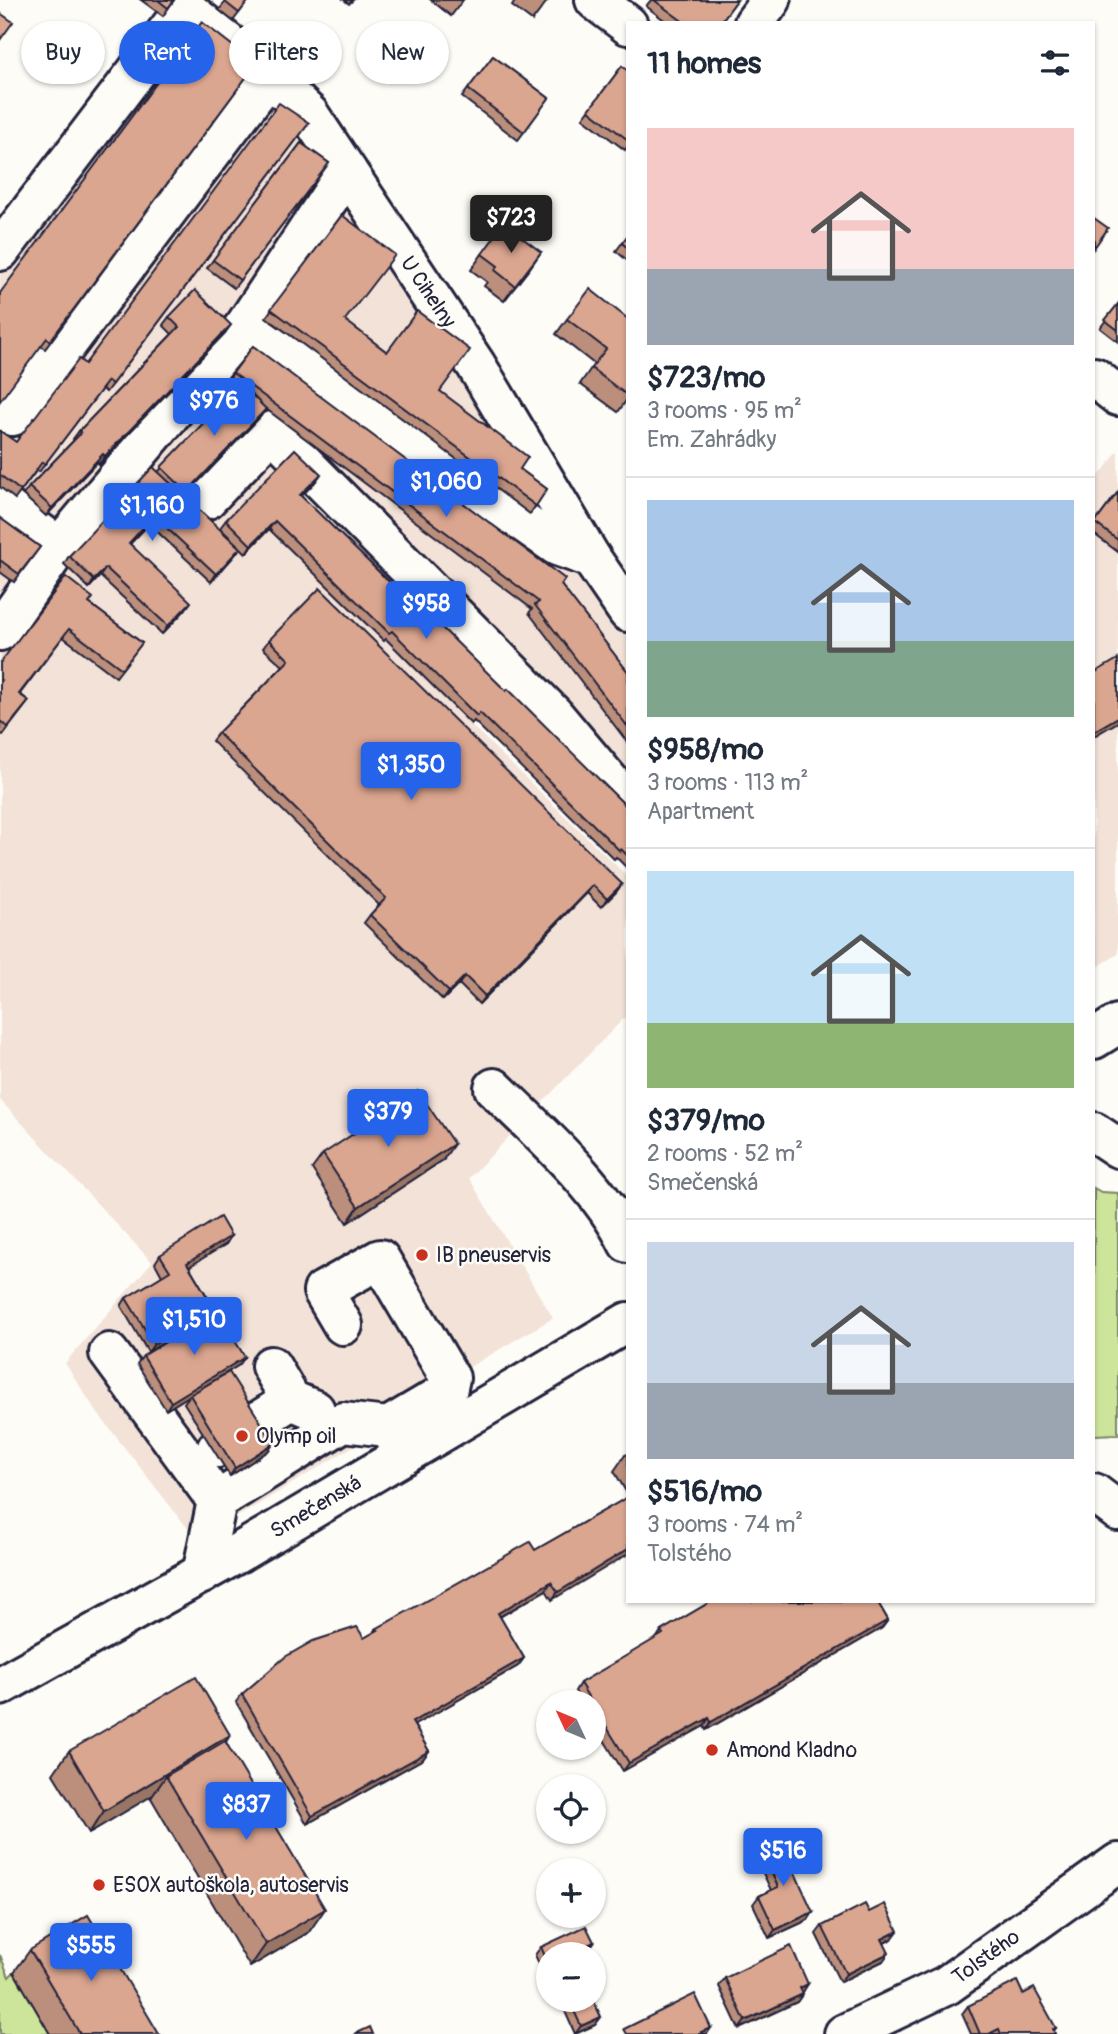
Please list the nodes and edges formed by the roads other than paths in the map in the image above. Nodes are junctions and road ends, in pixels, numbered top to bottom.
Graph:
1 (595, 0) edge
2 (771, 0) edge
3 (755, 21) edge
4 (626, 23) edge
5 (229, 43) edge
6 (263, 84) edge
7 (277, 84) edge
8 (347, 171) junction
9 (0, 251) edge
10 (244, 327) junction
11 (1095, 378) edge
12 (1118, 396) edge
13 (13, 416) dead end
14 (207, 499) dead end
15 (0, 503) edge
16 (59, 547) junction
17 (591, 558) junction
18 (626, 609) edge
19 (0, 631) edge
20 (626, 801) edge
21 (1118, 1024) edge
22 (1095, 1038) edge
23 (494, 1088) dead end
24 (1095, 1133) edge
25 (1118, 1148) edge
26 (626, 1239) edge
27 (626, 1322) edge
28 (343, 1325) dead end
29 (110, 1353) dead end
30 (271, 1366) dead end
31 (291, 1400) junction
32 (343, 1422) junction
33 (396, 1441) junction
34 (192, 1464) junction
35 (1095, 1494) edge
36 (217, 1501) junction
37 (1118, 1511) edge
38 (202, 1574) junction
39 (0, 1686) edge
40 (1118, 1863) edge
41 (844, 2034) edge

1 - 4 street
2 - 3 street
5 - 9 street, U Cihelny
6 - 13 street
7 - 8 street, U Cihelny
8 - 10 street
8 - 17 street, U Cihelny
10 - 16 street
10 - 17 street
11 - 12 street
14 - 20 street
15 - 16 street
16 - 19 street
17 - 18 street, U Cihelny
21 - 22 street
23 - 26 street
24 - 25 street
27 - 33 street, Smečenská
28 - 33 street
29 - 34 street
30 - 31 street
31 - 32 street
31 - 34 street
32 - 33 street
32 - 36 street
33 - 38 street, Smečenská
34 - 36 street
35 - 37 street
36 - 38 street
38 - 39 street, Smečenská
40 - 41 street, Tolstého

